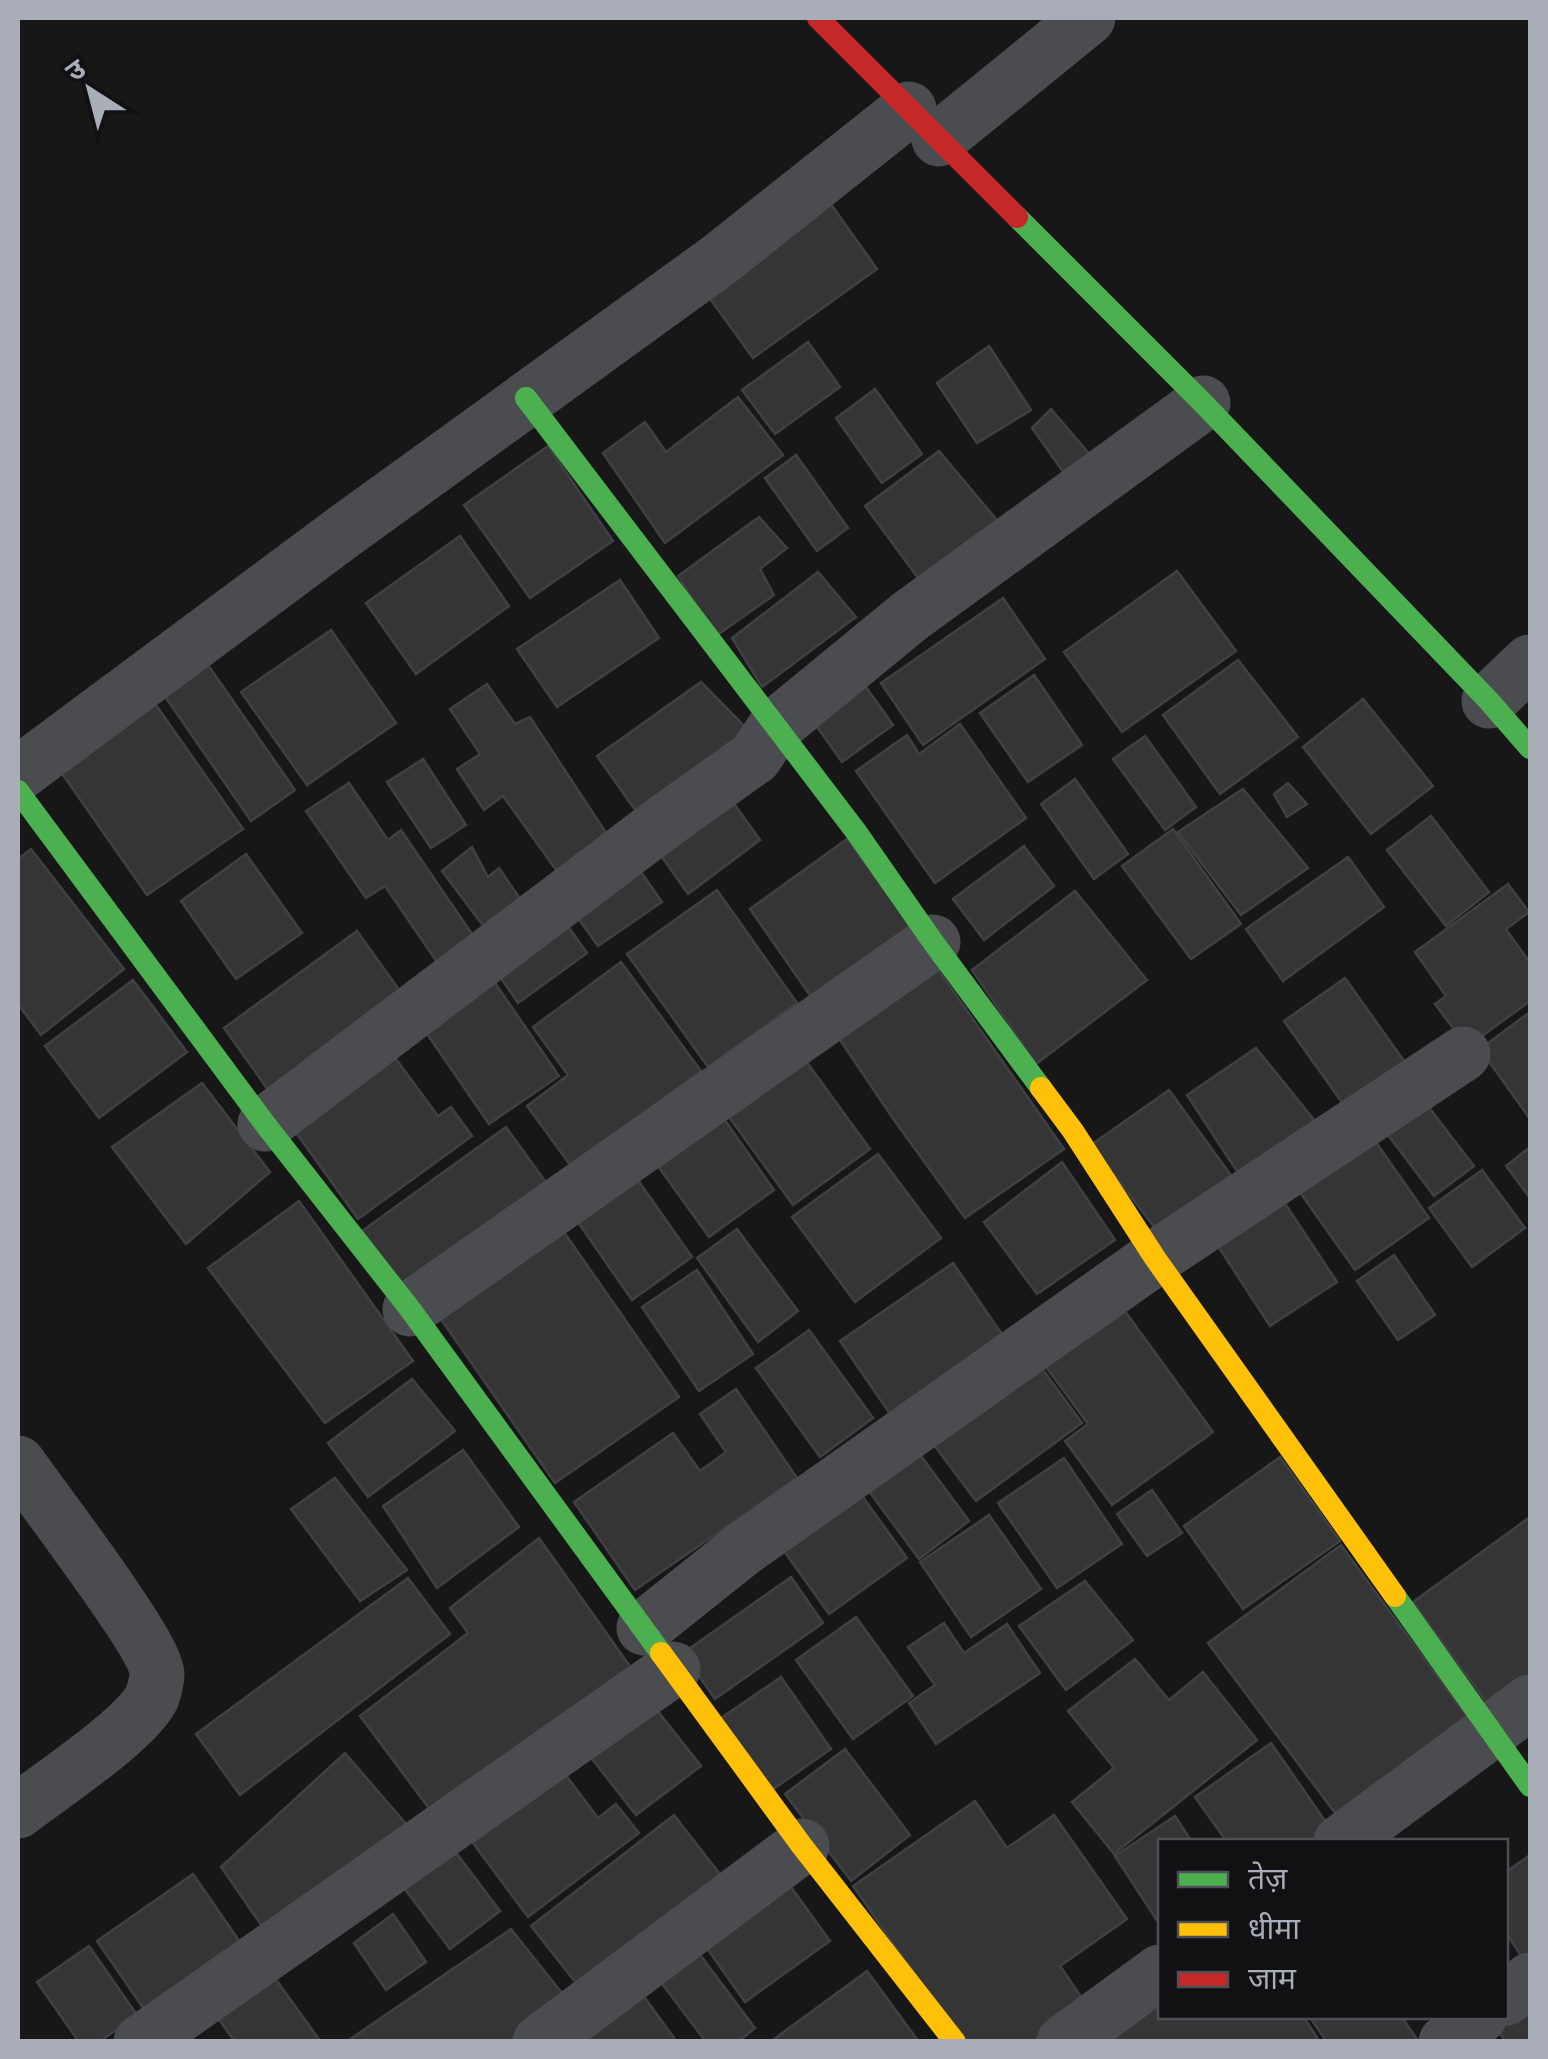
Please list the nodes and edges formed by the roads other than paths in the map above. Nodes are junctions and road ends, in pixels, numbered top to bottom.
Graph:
1 (818, 18) edge
2 (1088, 18) edge
3 (924, 124) junction
4 (526, 398) junction
5 (1202, 403) junction
6 (1530, 662) edge
7 (1489, 701) junction
8 (774, 727) junction
9 (1530, 748) edge
10 (18, 774) edge
11 (18, 791) edge
12 (933, 942) junction
13 (1463, 1054) dead end
14 (265, 1124) junction
15 (1154, 1258) junction
16 (410, 1309) junction
17 (18, 1462) edge
18 (658, 1649) junction
19 (1512, 1717) edge
20 (1530, 1786) edge
21 (18, 1811) edge
22 (1345, 1839) edge
23 (802, 1846) junction
24 (1158, 1973) edge
25 (1530, 1980) edge
26 (1508, 1996) edge
27 (1476, 2019) edge
28 (142, 2042) edge
29 (540, 2042) edge
30 (955, 2042) edge
31 (1064, 2042) edge
32 (1446, 2042) edge

1 - 3 street
2 - 3 street
3 - 4 street
3 - 5 street
4 - 8 street
4 - 10 street
5 - 7 street
5 - 8 street
6 - 7 street
7 - 9 street
8 - 12 street
8 - 14 street
11 - 14 street
12 - 15 street
12 - 16 street
13 - 15 street
14 - 16 street
15 - 18 street
15 - 19 street
16 - 18 street
17 - 21 street
18 - 23 street
18 - 28 street
19 - 20 street
19 - 22 street
23 - 29 street
23 - 30 street
24 - 31 street
25 - 26 street
27 - 32 street

